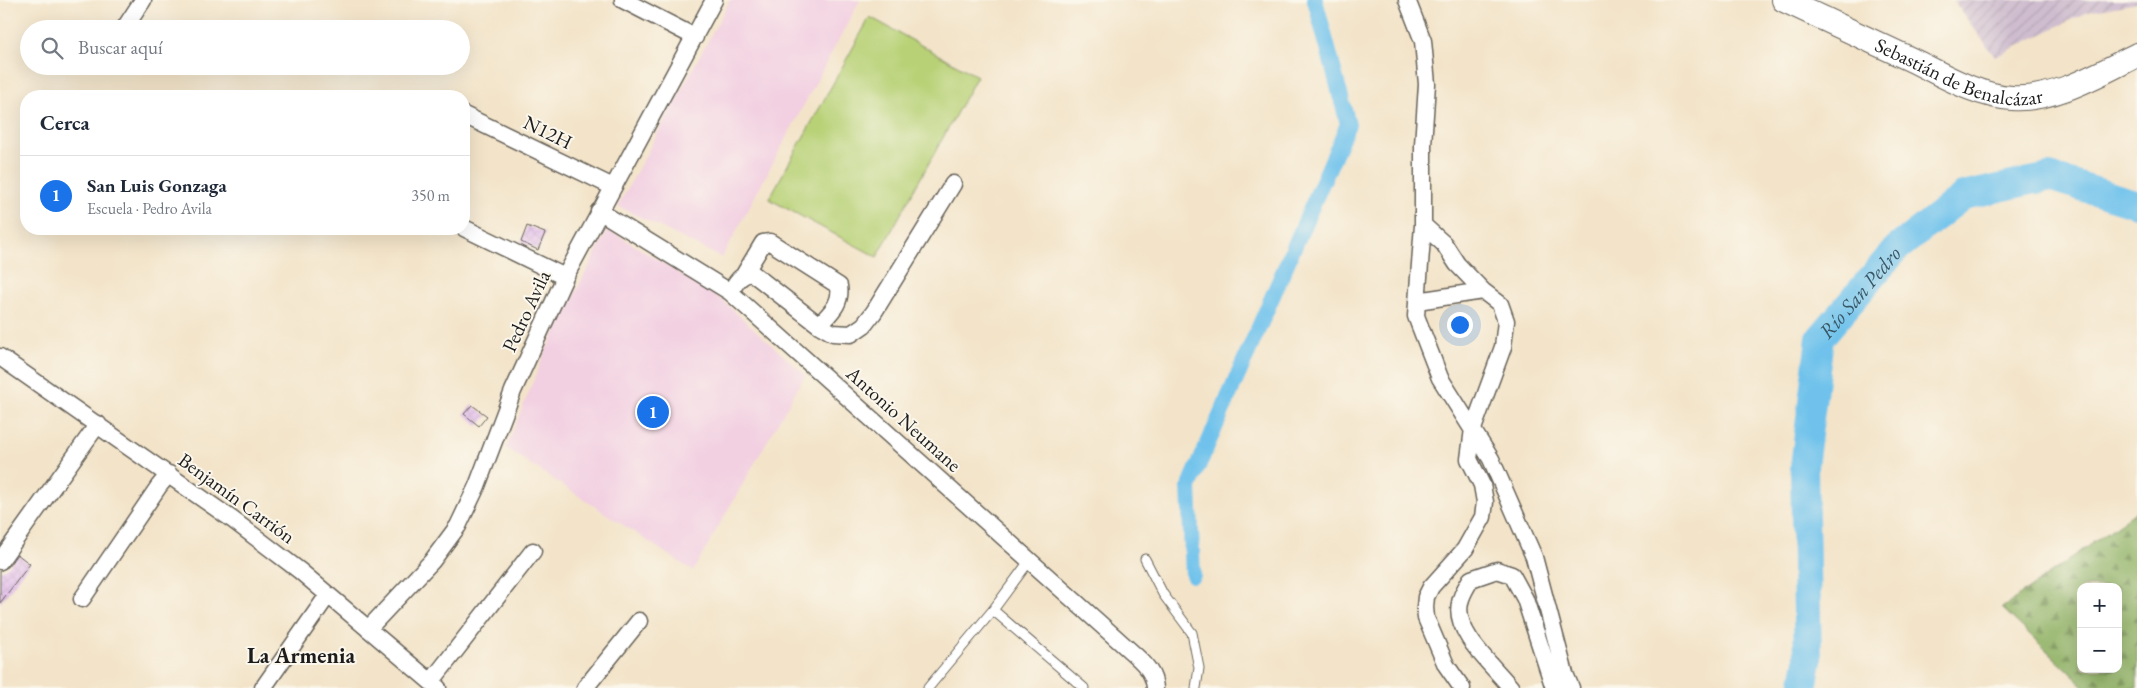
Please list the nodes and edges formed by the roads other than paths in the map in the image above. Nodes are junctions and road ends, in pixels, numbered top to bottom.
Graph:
1 (143, 0) edge
2 (623, 0) edge
3 (714, 0) edge
4 (1407, 0) edge
5 (1784, 0) edge
6 (130, 20) edge
7 (695, 37) junction
8 (2137, 55) edge
9 (470, 118) edge
10 (953, 184) dead end
11 (613, 187) junction
12 (599, 211) junction
13 (1423, 225) junction
14 (470, 231) edge
15 (745, 273) junction
16 (565, 277) junction
17 (1483, 291) junction
18 (730, 292) junction
19 (1417, 301) junction
20 (819, 325) junction
21 (0, 356) edge
22 (98, 424) junction
23 (1473, 429) junction
24 (169, 474) junction
25 (533, 551) dead end
26 (1145, 559) dead end
27 (1030, 560) junction
28 (0, 561) edge
29 (328, 594) junction
30 (82, 599) dead end
31 (993, 610) junction
32 (639, 621) dead end
33 (368, 629) junction
34 (434, 685) edge
35 (263, 688) edge
36 (585, 688) edge
37 (928, 688) edge
38 (1084, 688) edge
39 (1155, 688) edge
40 (1196, 688) edge
41 (1462, 688) edge
42 (1511, 688) edge
43 (1554, 688) edge
44 (1571, 688) edge

1 - 6 street
2 - 7 street
3 - 7 street, Pedro Avila
4 - 13 street
5 - 8 main road, Sebastián de Benalcázar
7 - 11 street, Pedro Avila
9 - 11 street, N12H
10 - 20 street
11 - 12 street, Pedro Avila
12 - 16 street, Pedro Avila
12 - 18 street, Antonio Neumane
13 - 17 street
13 - 19 street
14 - 16 street
15 - 18 street
15 - 20 street
15 - 20 street
16 - 33 street, Pedro Avila
17 - 19 street
17 - 23 street
18 - 27 street, Antonio Neumane
19 - 23 street
21 - 22 street, Benjamín Carrión
22 - 24 street, Benjamín Carrión
22 - 28 street
23 - 41 street
23 - 44 street
24 - 29 street, Benjamín Carrión
24 - 30 street
25 - 34 street
26 - 40 lane
27 - 31 lane
27 - 39 street, Antonio Neumane
29 - 33 street, Benjamín Carrión
29 - 35 street
31 - 37 lane
31 - 38 lane
32 - 36 street
33 - 34 street, Benjamín Carrión
42 - 43 street

